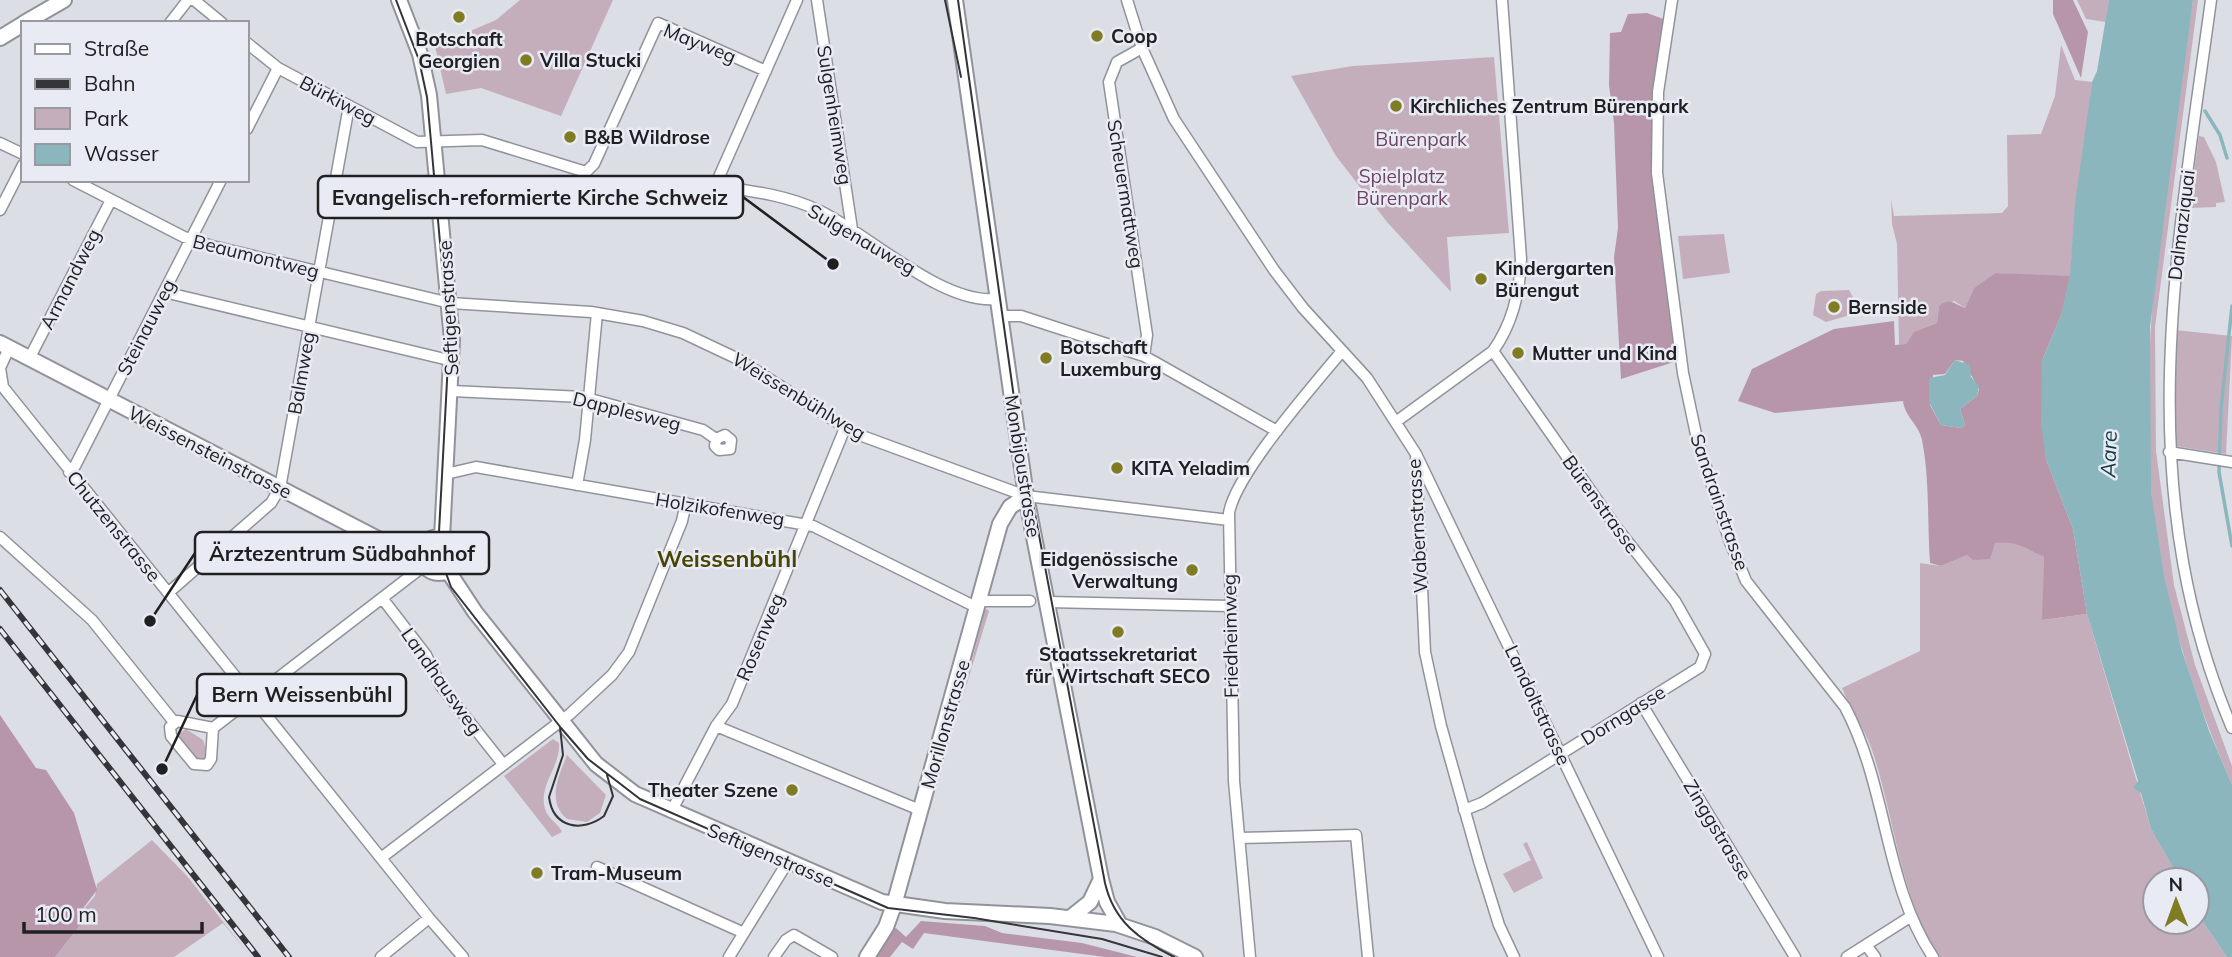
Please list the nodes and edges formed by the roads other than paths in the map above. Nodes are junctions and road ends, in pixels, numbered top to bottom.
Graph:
1 (188, 0) edge
2 (194, 0) edge
3 (399, 0) edge
4 (797, 0) edge
5 (817, 0) edge
6 (955, 0) edge
7 (1127, 0) edge
8 (1502, 0) edge
9 (1672, 0) edge
10 (2211, 0) edge
11 (62, 1) edge
12 (27, 21) edge
13 (172, 21) edge
14 (220, 21) edge
15 (21, 24) edge
16 (0, 38) edge
17 (248, 44) edge
18 (1142, 48) junction
19 (278, 68) junction
20 (766, 71) junction
21 (349, 106) junction
22 (248, 128) edge
23 (0, 143) edge
24 (436, 143) junction
25 (21, 153) edge
26 (21, 169) edge
27 (77, 182) edge
28 (220, 182) edge
29 (110, 200) junction
30 (0, 210) edge
31 (852, 229) junction
32 (190, 240) junction
33 (319, 272) junction
34 (164, 292) junction
35 (997, 299) junction
36 (450, 303) junction
37 (597, 313) junction
38 (1000, 316) junction
39 (309, 327) junction
40 (4, 346) edge
41 (1342, 351) junction
42 (1493, 351) junction
43 (1144, 356) junction
44 (29, 359) junction
45 (453, 361) junction
46 (452, 391) junction
47 (589, 398) junction
48 (109, 400) junction
49 (1396, 421) junction
50 (845, 428) junction
51 (1278, 430) junction
52 (716, 439) dead end
53 (2169, 452) junction
54 (1416, 454) junction
55 (2224, 459) edge
56 (69, 472) junction
57 (446, 474) junction
58 (577, 485) junction
59 (280, 488) junction
60 (1026, 496) junction
61 (686, 503) junction
62 (1228, 520) junction
63 (807, 524) junction
64 (0, 537) edge
65 (442, 538) junction
66 (423, 560) junction
67 (448, 570) junction
68 (168, 593) junction
69 (382, 598) junction
70 (1030, 601) dead end
71 (1048, 602) junction
72 (979, 604) junction
73 (1229, 606) junction
74 (1705, 658) joint
75 (252, 698) junction
76 (1642, 703) junction
77 (561, 720) junction
78 (174, 722) junction
79 (716, 726) junction
80 (213, 728) junction
81 (2232, 728) edge
82 (1561, 754) junction
83 (503, 764) junction
84 (920, 810) junction
85 (1464, 810) junction
86 (671, 812) junction
87 (1239, 838) junction
88 (381, 858) junction
89 (787, 863) junction
90 (597, 867) dead end
91 (1101, 878) junction
92 (894, 905) junction
93 (1910, 917) junction
94 (429, 918) junction
95 (1070, 918) junction
96 (1120, 925) junction
97 (744, 933) junction
98 (1866, 945) junction
99 (381, 957) edge
100 (463, 957) edge
101 (729, 957) edge
102 (774, 957) edge
103 (832, 957) edge
104 (867, 957) edge
105 (1195, 957) edge
106 (1250, 957) edge
107 (1368, 957) edge
108 (1514, 957) edge
109 (1658, 957) edge
110 (1795, 957) edge
111 (1847, 957) edge
112 (1875, 957) edge
113 (1933, 957) edge

1 - 13 street
2 - 14 street
3 - 24 main road, Seftigenstrasse
4 - 20 street, Sulgenauweg
5 - 31 street, Sulgenheimweg
6 - 35 main road, Monbijoustrasse
7 - 18 street, Wabernstrasse
8 - 42 street
9 - 93 street, Sandrainstrasse
10 - 53 street, Dalmaziquai
11 - 12 main road
15 - 16 main road
17 - 19 street, Bürkiweg
18 - 41 street, Wabernstrasse
18 - 43 street, Scheuermattweg
19 - 21 street, Bürkiweg
19 - 22 street
20 - 24 street, Mayweg
20 - 31 street, Sulgenauweg
21 - 24 street, Bürkiweg
21 - 33 street, Balmweg
23 - 25 street
24 - 36 main road, Seftigenstrasse
26 - 30 street
27 - 29 street, Beaumontweg
28 - 32 street, Steinauweg
29 - 32 street, Beaumontweg
29 - 44 street, Armandweg
31 - 35 street, Sulgenauweg
32 - 33 street, Beaumontweg
32 - 34 street, Steinauweg
33 - 36 street, Beaumontweg
33 - 39 street, Balmweg
34 - 39 street
34 - 48 street, Steinauweg
35 - 38 main road, Monbijoustrasse
36 - 37 street, Weissenbühlweg
36 - 45 main road, Seftigenstrasse
37 - 47 street
37 - 50 street, Weissenbühlweg
38 - 43 street
38 - 60 main road, Monbijoustrasse
39 - 45 street
39 - 59 street, Balmweg
40 - 44 main road, Weissensteinstrasse
40 - 56 street, Chutzenstrasse
41 - 49 street, Wabernstrasse
41 - 51 street, Friedheimweg
42 - 49 street
42 - 74 street, Bürenstrasse
43 - 51 street
44 - 48 main road, Weissensteinstrasse
45 - 46 main road, Seftigenstrasse
46 - 47 street, Dapplesweg
46 - 57 main road, Seftigenstrasse
47 - 52 street, Dapplesweg
47 - 58 street
48 - 56 street, Steinauweg
48 - 59 main road, Weissensteinstrasse
49 - 54 street, Wabernstrasse
50 - 60 street, Weissenbühlweg
50 - 63 street, Rosenweg
51 - 62 street, Friedheimweg
53 - 55 street
53 - 81 street, Dalmaziquai
54 - 82 street, Landoltstrasse
54 - 85 street, Wabernstrasse
56 - 68 street, Chutzenstrasse
57 - 58 street, Holzikofenweg
57 - 65 main road, Seftigenstrasse
58 - 61 street, Holzikofenweg
59 - 66 main road, Weissensteinstrasse
59 - 68 street, Balmweg
60 - 62 street, Weissenbühlweg
60 - 71 main road, Monbijoustrasse
60 - 72 main road, Morillonstrasse
61 - 63 street, Holzikofenweg
61 - 77 street
62 - 73 street, Friedheimweg
63 - 72 street, Holzikofenweg
63 - 79 street, Rosenweg
64 - 78 street
65 - 66 main road
65 - 67 main road
66 - 67 main road
66 - 69 street
67 - 77 main road, Seftigenstrasse
68 - 75 street, Chutzenstrasse
69 - 75 street
69 - 83 street, Landhausweg
70 - 72 street, Holzikofenweg
71 - 73 street
71 - 91 main road, Monbijoustrasse
72 - 84 main road, Morillonstrasse
73 - 87 street, Friedheimweg
74 - 76 street, Dorngasse
75 - 80 street
75 - 88 street, Chutzenstrasse
76 - 82 street, Dorngasse
76 - 110 street, Zinggstrasse
77 - 83 street
77 - 86 main road, Seftigenstrasse
78 - 80 street
78 - 80 street
79 - 84 street
79 - 86 street, Rosenweg
82 - 85 street, Dorngasse
82 - 109 street, Landoltstrasse
83 - 88 street
84 - 92 main road, Morillonstrasse
85 - 108 street, Wabernstrasse
86 - 89 main road, Seftigenstrasse
87 - 106 street, Friedheimweg
87 - 107 street
88 - 94 street, Chutzenstrasse
89 - 92 main road, Seftigenstrasse
89 - 97 street
90 - 97 street
91 - 95 main road
91 - 96 main road, Monbijoustrasse
92 - 95 main road, Seftigenstrasse
92 - 104 main road, Morillonstrasse
93 - 98 street
93 - 113 street, Sandrainstrasse
94 - 99 street
94 - 100 street, Chutzenstrasse
95 - 96 main road, Seftigenstrasse
96 - 105 main road, Seftigenstrasse
97 - 101 street
98 - 111 street
98 - 112 street
102 - 103 street

